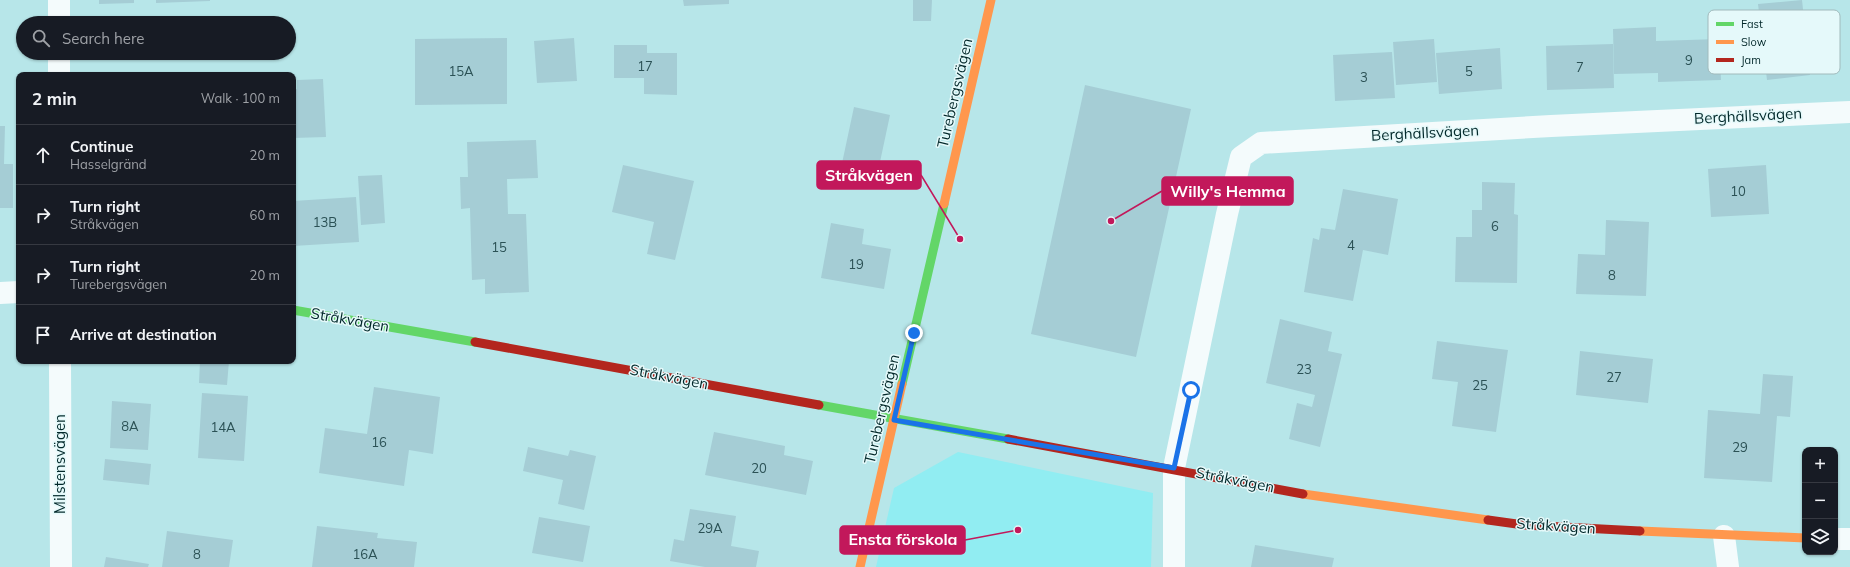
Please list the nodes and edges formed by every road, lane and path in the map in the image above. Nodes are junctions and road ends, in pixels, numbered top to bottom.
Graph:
1 (59, 0) edge
2 (991, 0) edge
3 (59, 16) edge
4 (59, 60) edge
5 (59, 72) edge
6 (1850, 112) edge
7 (16, 292) edge
8 (0, 293) edge
9 (296, 311) edge
10 (60, 364) edge
11 (894, 420) junction
12 (1174, 468) junction
13 (1724, 536) junction
14 (1802, 538) edge
15 (1838, 539) edge
16 (1850, 539) edge
17 (61, 567) edge
18 (860, 567) edge
19 (1174, 567) edge
20 (1728, 567) edge

1 - 3 street
2 - 11 street, Turebergsvägen
4 - 5 street
6 - 12 street, Berghällsvägen
7 - 8 street
9 - 11 street, Stråkvägen
10 - 17 street, Milstensvägen
11 - 12 street, Stråkvägen
11 - 18 street, Turebergsvägen
12 - 13 street, Stråkvägen
12 - 19 street, Berghällsvägen
13 - 14 street, Stråkvägen
13 - 20 street
15 - 16 street

